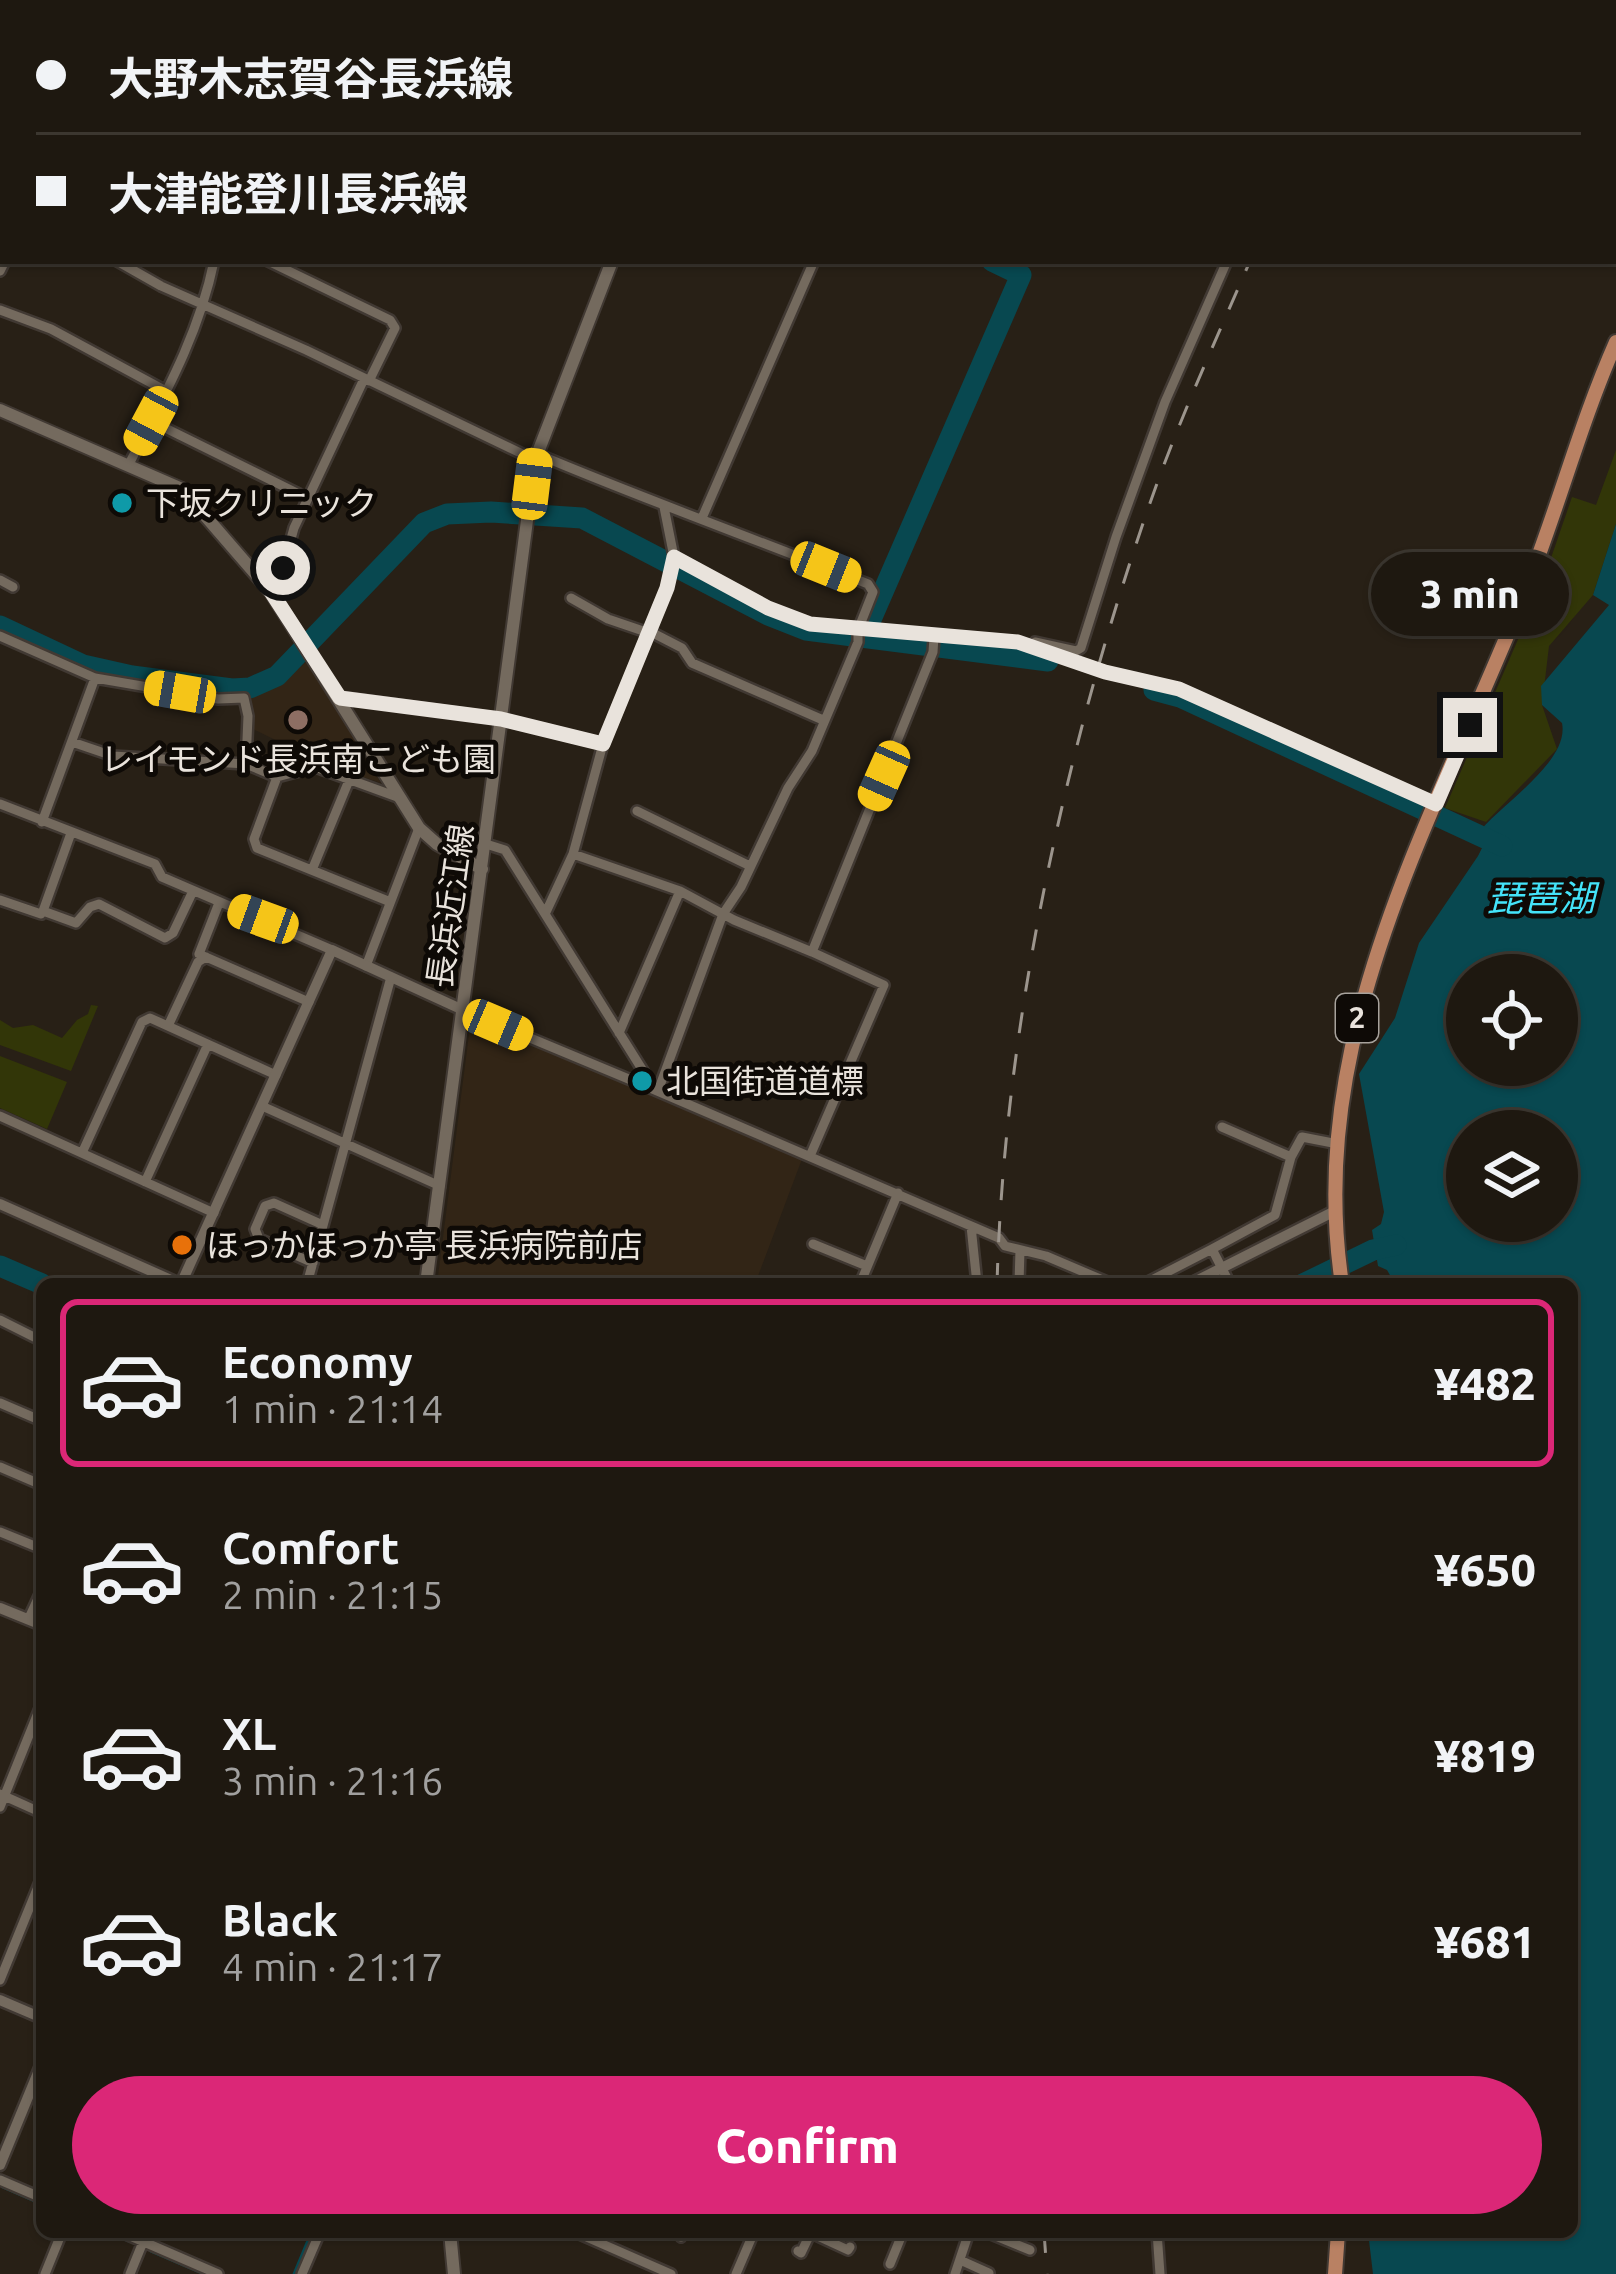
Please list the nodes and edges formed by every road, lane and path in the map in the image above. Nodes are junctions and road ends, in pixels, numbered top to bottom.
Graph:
1 (122, 264) edge
2 (213, 264) edge
3 (274, 264) edge
4 (610, 264) edge
5 (813, 264) edge
6 (1226, 264) edge
7 (206, 304) junction
8 (0, 310) edge
9 (1616, 342) edge
10 (366, 380) junction
11 (166, 391) junction
12 (0, 410) edge
13 (151, 421) junction
14 (536, 457) junction
15 (129, 464) junction
16 (308, 498) junction
17 (664, 507) junction
18 (702, 518) junction
19 (672, 562) junction
20 (0, 580) edge
21 (13, 587) dead end
22 (268, 587) junction
23 (572, 598) dead end
24 (649, 632) junction
25 (863, 633) junction
26 (0, 636) edge
27 (1018, 642) junction
28 (934, 643) junction
29 (95, 678) junction
30 (340, 698) junction
31 (501, 719) junction
32 (823, 720) junction
33 (72, 742) junction
34 (603, 744) junction
35 (246, 764) junction
36 (277, 777) junction
37 (350, 778) junction
38 (400, 798) junction
39 (0, 805) edge
40 (1433, 810) junction
41 (637, 812) dead end
42 (43, 822) junction
43 (419, 828) junction
44 (71, 833) junction
45 (486, 844) junction
46 (573, 854) junction
47 (748, 865) junction
48 (482, 869) junction
49 (312, 870) junction
50 (193, 891) junction
51 (680, 891) junction
52 (0, 901) edge
53 (388, 902) junction
54 (219, 903) junction
55 (43, 910) junction
56 (546, 913) junction
57 (723, 914) junction
58 (332, 950) junction
59 (812, 952) junction
60 (206, 957) junction
61 (366, 966) junction
62 (391, 977) junction
63 (309, 1002) junction
64 (463, 1010) junction
65 (168, 1026) junction
66 (619, 1033) junction
67 (208, 1044) junction
68 (276, 1075) junction
69 (657, 1090) junction
70 (262, 1106) junction
71 (0, 1117) edge
72 (1222, 1127) dead end
73 (346, 1143) junction
74 (1338, 1144) junction
75 (82, 1153) junction
76 (810, 1156) junction
77 (1291, 1157) junction
78 (146, 1183) junction
79 (440, 1186) junction
80 (898, 1193) junction
81 (0, 1204) edge
82 (214, 1213) junction
83 (1334, 1220) junction
84 (323, 1225) junction
85 (971, 1226) junction
86 (813, 1244) dead end
87 (1212, 1249) junction
88 (1020, 1250) junction
89 (313, 1263) junction
90 (867, 1266) junction
91 (1222, 1268) junction
92 (166, 1278) edge
93 (183, 1278) edge
94 (309, 1278) edge
95 (427, 1278) edge
96 (862, 1278) edge
97 (976, 1278) edge
98 (1018, 1278) edge
99 (1098, 1278) edge
100 (1156, 1278) edge
101 (1202, 1278) edge
102 (1227, 1278) edge
103 (1341, 1278) edge
104 (0, 1320) edge
105 (36, 1338) edge
106 (0, 1403) edge
107 (36, 1418) edge
108 (0, 1467) edge
109 (36, 1482) edge
110 (0, 1532) edge
111 (36, 1547) edge
112 (36, 1604) edge
113 (0, 1608) edge
114 (29, 1619) junction
115 (36, 1622) edge
116 (36, 1717) edge
117 (2, 1799) edge
118 (36, 1811) edge
119 (36, 1892) edge
120 (0, 1980) edge
121 (0, 2000) edge
122 (36, 2015) edge
123 (36, 2077) edge
124 (0, 2164) edge
125 (0, 2180) edge
126 (36, 2195) edge
127 (60, 2238) edge
128 (134, 2238) edge
129 (317, 2238) edge
130 (451, 2238) edge
131 (589, 2238) edge
132 (615, 2238) edge
133 (751, 2238) edge
134 (808, 2238) edge
135 (823, 2238) edge
136 (901, 2238) edge
137 (967, 2238) edge
138 (1001, 2238) edge
139 (1157, 2238) edge
140 (1338, 2238) edge
141 (143, 2242) junction
142 (611, 2247) junction
143 (850, 2247) dead end
144 (1030, 2250) dead end
145 (798, 2252) dead end
146 (960, 2260) junction
147 (890, 2264) dead end
148 (989, 2272) edge
149 (45, 2274) edge
150 (130, 2274) edge
151 (216, 2274) edge
152 (302, 2274) edge
153 (454, 2274) edge
154 (671, 2274) edge
155 (736, 2274) edge
156 (955, 2274) edge
157 (1160, 2274) edge
158 (1335, 2274) edge

1 - 7 street
2 - 7 street
3 - 10 street
4 - 14 main road, 長浜近江線
5 - 18 street
6 - 27 street
7 - 10 street
7 - 11 street
8 - 11 street
9 - 40 main road, 2
10 - 14 street
10 - 16 street
11 - 13 street
12 - 15 main road
13 - 15 street
13 - 16 street
14 - 17 street
14 - 31 main road, 長浜近江線
15 - 22 main road
16 - 22 street
17 - 18 street
17 - 19 street
18 - 25 street
19 - 24 street
19 - 25 street
20 - 21 street
22 - 30 main road
23 - 24 street
24 - 32 street
24 - 34 street
25 - 28 street
25 - 32 street
26 - 29 street
27 - 28 street
27 - 40 street
28 - 59 street
29 - 33 street
29 - 35 street
30 - 31 street
30 - 38 main road
31 - 34 street
31 - 45 main road, 長浜近江線
32 - 47 street
33 - 35 street
33 - 42 street
34 - 46 street
35 - 36 street
36 - 37 street
36 - 49 street
37 - 38 street
37 - 49 street
38 - 43 main road
39 - 42 street
40 - 74 main road, 2
41 - 47 street
42 - 44 street
43 - 48 main road
43 - 53 street
44 - 50 street
44 - 55 street
45 - 48 main road, 長浜近江線
45 - 56 street
46 - 51 street
46 - 56 street
47 - 57 street
48 - 64 main road, 長浜近江線
49 - 53 street
50 - 54 street
50 - 55 street
51 - 57 street
51 - 66 street
52 - 55 street
53 - 61 street
54 - 58 street
54 - 60 street
56 - 66 street
57 - 59 street
57 - 69 street
58 - 61 street
58 - 63 street
59 - 76 street
60 - 63 street
60 - 65 street
61 - 62 street
62 - 64 street
62 - 73 street
63 - 68 street
64 - 69 street
64 - 79 main road, 長浜近江線
65 - 67 street
65 - 75 street
66 - 69 street
67 - 68 street
67 - 78 street
68 - 70 street
69 - 76 street
70 - 73 street
70 - 82 street
71 - 75 street
72 - 77 street
73 - 79 street
73 - 84 street
74 - 77 street
74 - 83 main road, 2
75 - 78 street
76 - 80 street
77 - 87 street
78 - 82 street
79 - 95 main road, 長浜近江線
80 - 85 street
80 - 90 street
81 - 92 street
82 - 93 street
83 - 91 street
83 - 103 main road, 2
84 - 89 street
84 - 89 street
85 - 88 street
85 - 97 street
86 - 90 street
87 - 91 street
87 - 100 street
88 - 98 street
88 - 99 street
89 - 94 street
90 - 96 street
91 - 101 street
91 - 102 street
104 - 105 street
106 - 107 street
108 - 109 street
110 - 111 street
112 - 114 street
113 - 114 street
114 - 115 street
116 - 117 street
117 - 118 street
119 - 120 street
121 - 122 street
123 - 124 street
125 - 126 street
127 - 149 street
128 - 141 street
129 - 152 street
130 - 153 main road
131 - 142 street
132 - 142 street
133 - 155 street
134 - 145 street
135 - 143 street
136 - 147 street
137 - 146 street
138 - 144 street
139 - 157 street
140 - 158 main road
141 - 150 street
141 - 151 street
142 - 154 street
146 - 148 street
146 - 156 street

